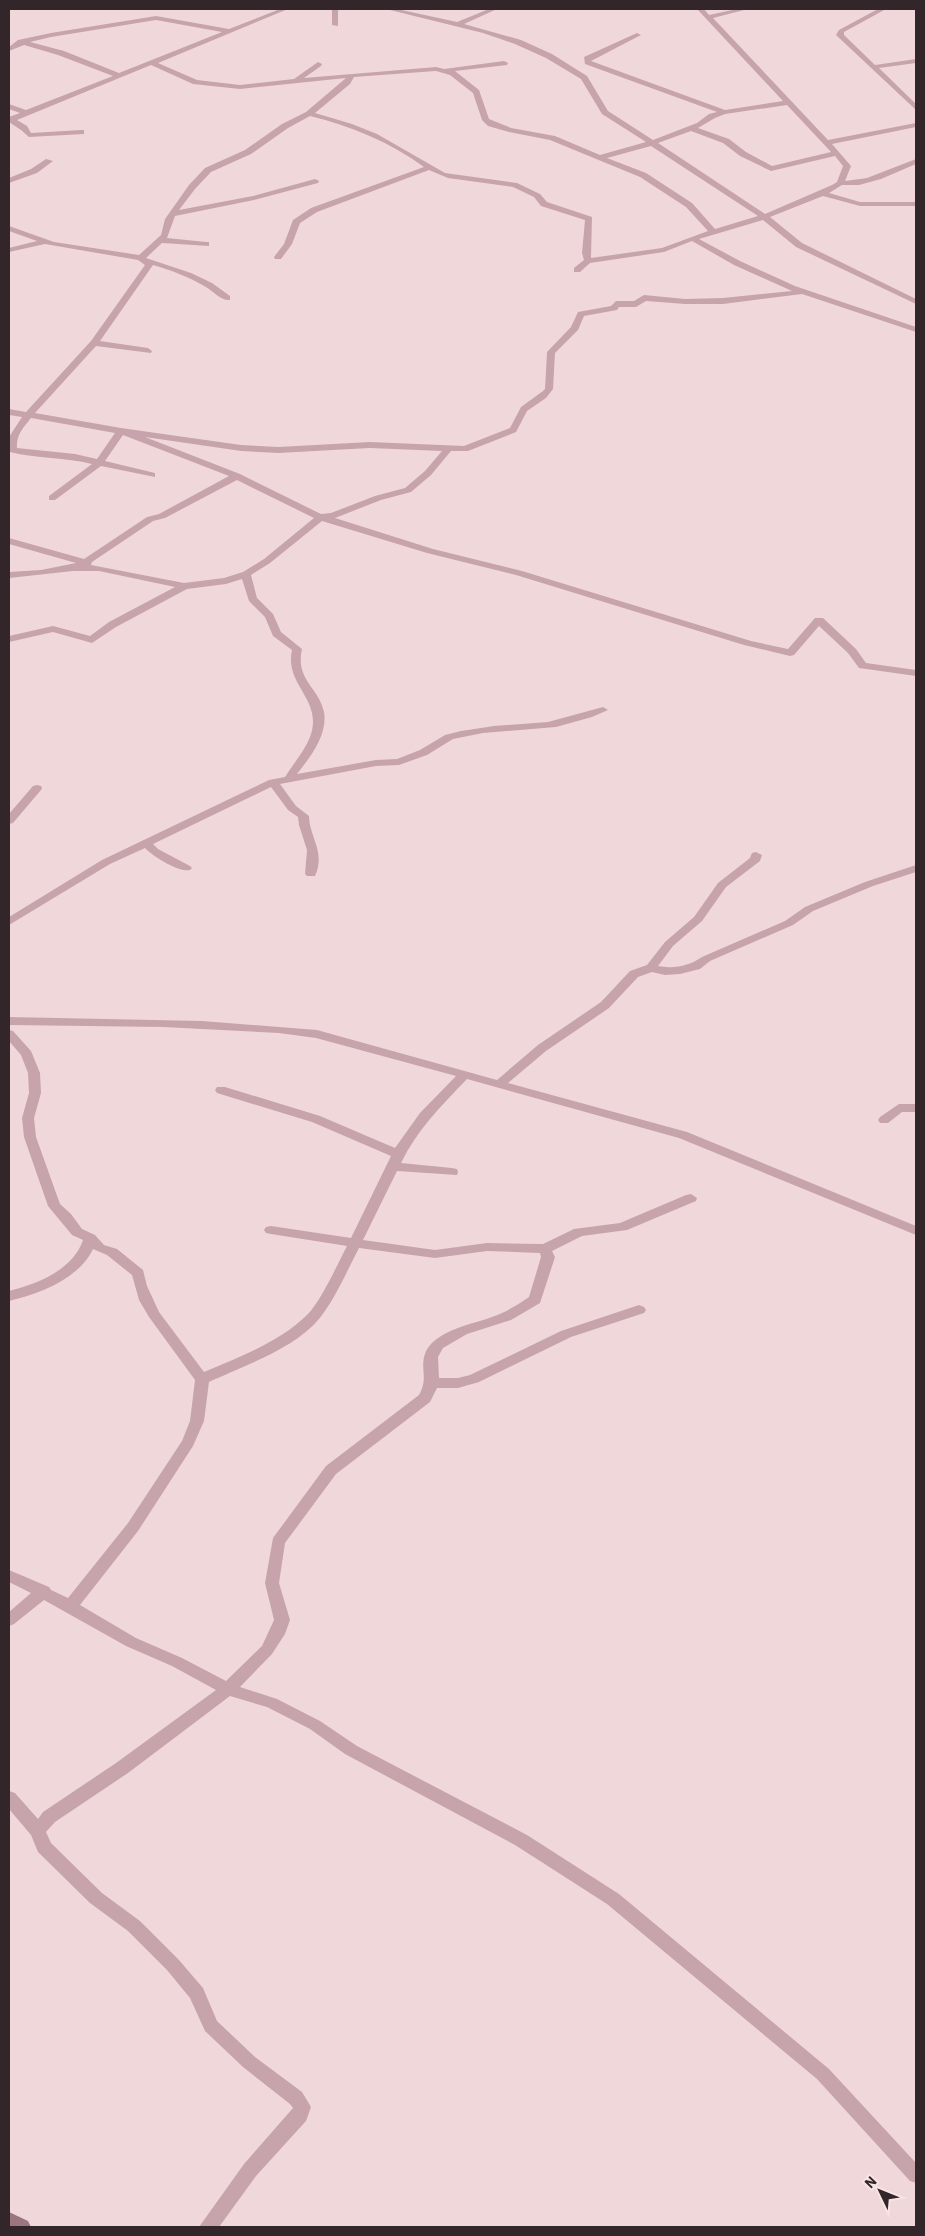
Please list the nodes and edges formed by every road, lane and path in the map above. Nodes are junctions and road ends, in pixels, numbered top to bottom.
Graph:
1 (285, 9) edge
2 (335, 9) edge
3 (389, 9) edge
4 (494, 9) edge
5 (700, 9) edge
6 (745, 9) edge
7 (882, 9) edge
8 (708, 17) junction
9 (459, 24) junction
10 (336, 25) dead end
11 (228, 31) junction
12 (637, 35) dead end
13 (9, 40) edge
14 (26, 41) junction
15 (9, 49) edge
16 (916, 61) edge
17 (150, 62) junction
18 (504, 63) dead end
19 (318, 64) dead end
20 (874, 67) junction
21 (444, 71) junction
22 (352, 75) junction
23 (118, 76) junction
24 (296, 80) junction
25 (790, 102) junction
26 (9, 106) edge
27 (916, 108) edge
28 (724, 112) junction
29 (26, 113) junction
30 (309, 114) junction
31 (10, 120) edge
32 (916, 125) edge
33 (690, 128) junction
34 (82, 132) dead end
35 (652, 142) junction
36 (828, 142) junction
37 (837, 153) junction
38 (600, 157) junction
39 (49, 161) dead end
40 (916, 161) edge
41 (428, 168) junction
42 (9, 181) edge
43 (314, 181) dead end
44 (840, 183) junction
45 (822, 193) junction
46 (916, 204) edge
47 (173, 214) junction
48 (764, 217) junction
49 (9, 228) edge
50 (713, 232) junction
51 (692, 238) junction
52 (160, 240) junction
53 (46, 242) junction
54 (206, 244) dead end
55 (9, 250) edge
56 (278, 257) dead end
57 (143, 260) junction
58 (588, 261) junction
59 (577, 270) dead end
60 (801, 292) junction
61 (227, 298) dead end
62 (916, 302) edge
63 (916, 330) edge
64 (94, 343) junction
65 (148, 351) dead end
66 (9, 412) edge
67 (29, 414) junction
68 (9, 426) edge
69 (121, 431) junction
70 (190, 440) junction
71 (449, 448) junction
72 (178, 453) junction
73 (98, 464) junction
74 (152, 475) dead end
75 (238, 476) junction
76 (52, 498) dead end
77 (320, 517) junction
78 (9, 541) edge
79 (86, 562) junction
80 (73, 568) junction
81 (99, 568) junction
82 (246, 574) junction
83 (9, 575) edge
84 (184, 586) junction
85 (9, 638) edge
86 (916, 673) edge
87 (603, 710) dead end
88 (289, 778) junction
89 (272, 782) junction
90 (37, 788) dead end
91 (9, 821) edge
92 (147, 843) junction
93 (756, 855) dead end
94 (186, 868) dead end
95 (916, 868) edge
96 (311, 874) dead end
97 (9, 922) edge
98 (651, 968) junction
99 (9, 1021) edge
100 (9, 1034) edge
101 (464, 1075) junction
102 (498, 1085) junction
103 (221, 1090) dead end
104 (916, 1108) edge
105 (884, 1120) dead end
106 (395, 1160) junction
107 (452, 1172) dead end
108 (691, 1198) dead end
109 (271, 1230) dead end
110 (916, 1231) edge
111 (90, 1238) junction
112 (354, 1244) junction
113 (545, 1248) junction
114 (9, 1296) edge
115 (639, 1310) dead end
116 (202, 1379) junction
117 (432, 1383) junction
118 (9, 1576) edge
119 (44, 1591) junction
120 (70, 1606) junction
121 (9, 1620) edge
122 (228, 1689) junction
123 (9, 1798) edge
124 (38, 1831) junction
125 (916, 2176) edge
126 (9, 2220) edge
127 (22, 2227) edge
128 (208, 2227) edge

1 - 11 street
2 - 10 street
3 - 9 street
4 - 9 street
5 - 8 street
6 - 8 street
7 - 20 street
8 - 25 street
9 - 35 street
11 - 14 street
11 - 17 street
12 - 28 street
13 - 14 street
14 - 15 street
14 - 23 street
16 - 20 street
17 - 23 street
17 - 24 street
18 - 21 street
19 - 24 street
20 - 27 street
21 - 22 street
21 - 38 street
22 - 24 street
22 - 30 street
23 - 29 street
25 - 28 street
25 - 36 street
26 - 29 street
28 - 33 street
29 - 31 street
30 - 41 street
30 - 47 street
31 - 34 street
32 - 36 street
33 - 35 street
33 - 37 street
35 - 38 street
35 - 48 street
36 - 37 street
37 - 44 street
38 - 50 street
39 - 42 street
40 - 44 street
41 - 56 street
41 - 58 street
43 - 47 street
44 - 45 street
45 - 46 street
45 - 48 street
47 - 52 street
48 - 50 street
48 - 62 street
49 - 53 street
50 - 51 street
51 - 58 street
51 - 60 street
52 - 54 street
52 - 57 street
53 - 55 street
53 - 57 street
57 - 61 street
57 - 64 street
58 - 59 street
60 - 63 street
60 - 71 street
64 - 65 street
64 - 67 street
66 - 67 street
67 - 68 street
67 - 69 street
67 - 73 street
69 - 70 street
69 - 72 street
69 - 73 street
70 - 71 street
70 - 72 street
71 - 77 street
72 - 75 street
73 - 74 street
73 - 76 street
75 - 77 street
75 - 79 street
77 - 82 street
77 - 86 street
78 - 79 street
79 - 80 street
79 - 81 street
80 - 81 street
80 - 83 street
81 - 84 street
82 - 84 street
82 - 88 street
84 - 85 street
87 - 88 street
88 - 89 street
89 - 92 street
89 - 96 street
90 - 91 street
92 - 94 street
92 - 97 street
93 - 98 street
95 - 98 street
98 - 102 street
99 - 101 street
100 - 111 street
101 - 102 street
101 - 106 street
102 - 110 street
103 - 106 street
104 - 105 street
106 - 107 street
106 - 112 street
108 - 113 street
109 - 112 street
111 - 114 street
111 - 116 street
112 - 113 street
112 - 116 street
113 - 117 street
115 - 117 street
116 - 120 street
117 - 122 street
118 - 119 street
119 - 120 street
119 - 121 street
120 - 122 street
122 - 124 street
122 - 125 street
123 - 124 street
124 - 128 street
126 - 127 street

